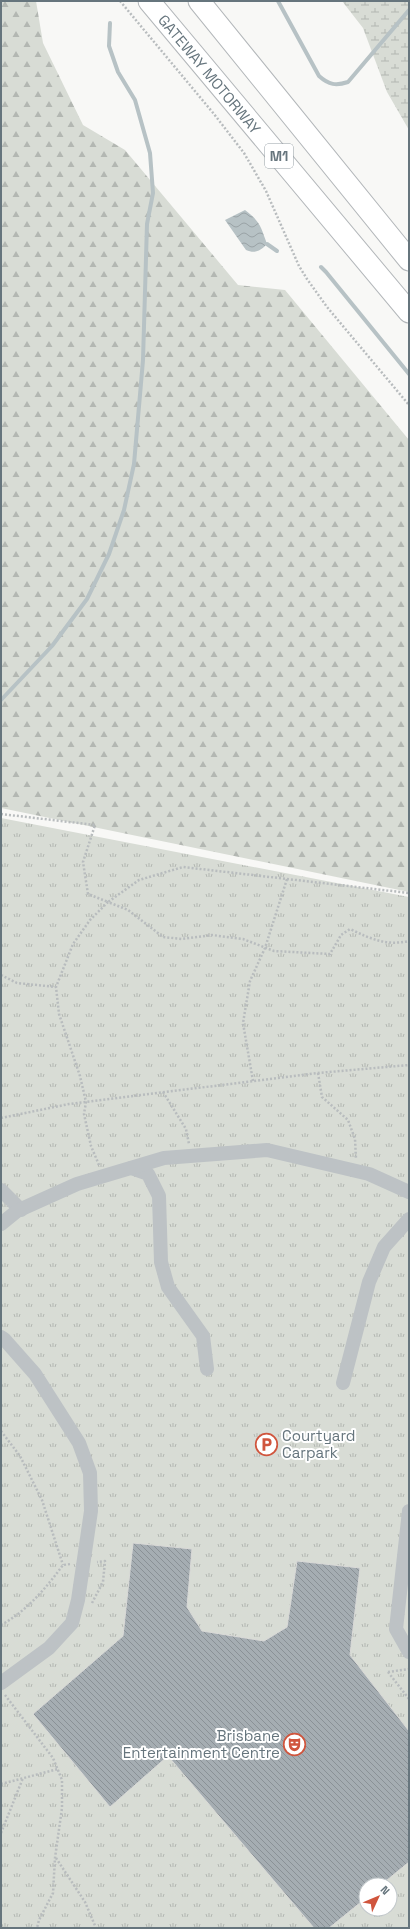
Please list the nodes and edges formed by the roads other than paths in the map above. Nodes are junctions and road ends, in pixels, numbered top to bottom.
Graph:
1 (149, 1) edge
2 (199, 1) edge
3 (409, 260) edge
4 (409, 312) edge
5 (131, 1168) junction
6 (1, 1190) edge
7 (409, 1192) edge
8 (21, 1210) junction
9 (409, 1219) edge
10 (1, 1224) edge
11 (1, 1337) edge
12 (207, 1369) dead end
13 (343, 1383) dead end
14 (409, 1512) edge
15 (409, 1652) edge
16 (2, 1687) edge

1 - 4 highway, GATEWAY MOTORWAY / M1
2 - 3 highway, M1
5 - 7 street
5 - 8 street
5 - 12 street
6 - 8 street
8 - 10 street
9 - 13 street
11 - 16 street
14 - 15 street

